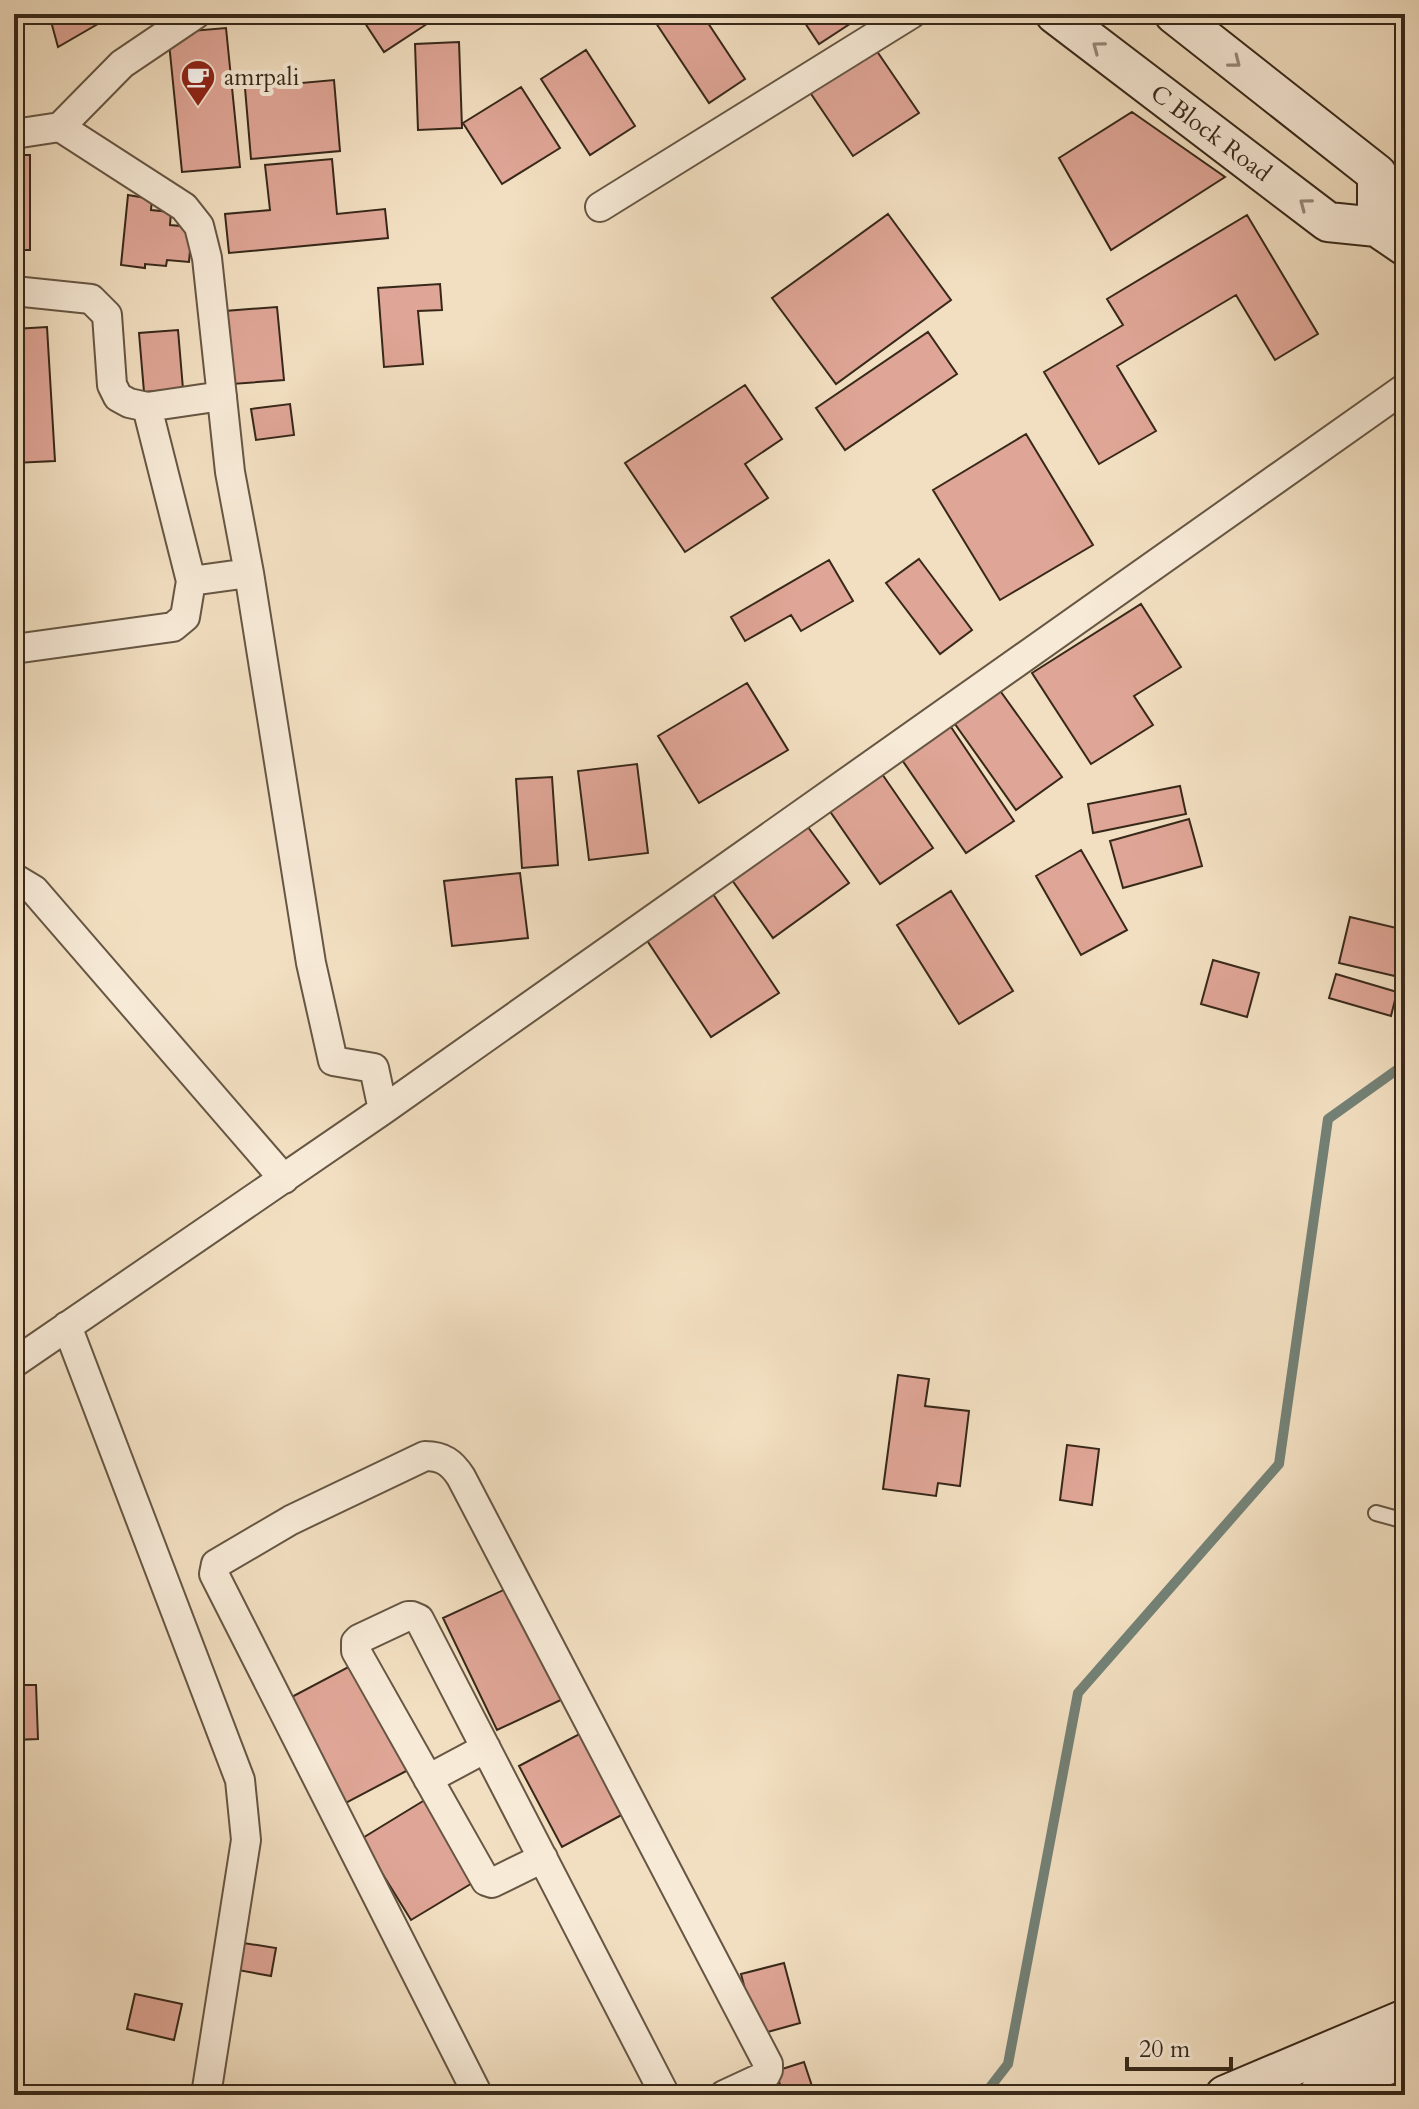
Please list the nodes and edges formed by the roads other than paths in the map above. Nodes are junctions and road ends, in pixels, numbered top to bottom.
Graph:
1 (196, 14) edge
2 (911, 14) edge
3 (1055, 14) edge
4 (1174, 14) edge
5 (60, 127) junction
6 (14, 134) edge
7 (600, 207) dead end
8 (1391, 236) edge
9 (14, 291) edge
10 (1405, 388) edge
11 (222, 396) junction
12 (147, 407) junction
13 (249, 573) junction
14 (191, 581) junction
15 (14, 649) edge
16 (14, 878) edge
17 (383, 1110) junction
18 (284, 1179) junction
19 (67, 1326) junction
20 (14, 1363) edge
21 (1376, 1513) dead end
22 (1405, 1521) edge
23 (486, 1748) junction
24 (428, 1779) junction
25 (543, 1858) junction
26 (1405, 2019) edge
27 (1405, 2059) edge
28 (206, 2095) edge
29 (478, 2095) edge
30 (665, 2095) edge
31 (724, 2095) edge
32 (1225, 2095) edge
33 (1318, 2095) edge

1 - 5 street
2 - 7 street
8 -> 3 street, C Block Road
4 -> 8 street, C Block Road
5 - 6 street
5 - 11 street
9 - 12 street
10 - 17 street
11 - 12 street
11 - 13 street
12 - 14 street
13 - 14 street
13 - 17 street
14 - 15 street
16 - 18 street
17 - 18 street
18 - 19 street
19 - 20 street
19 - 28 street
21 - 22 lane
23 - 24 street
23 - 24 street
23 - 25 street
24 - 25 street
25 - 30 street
26 - 32 street
27 - 33 street
29 - 31 street

